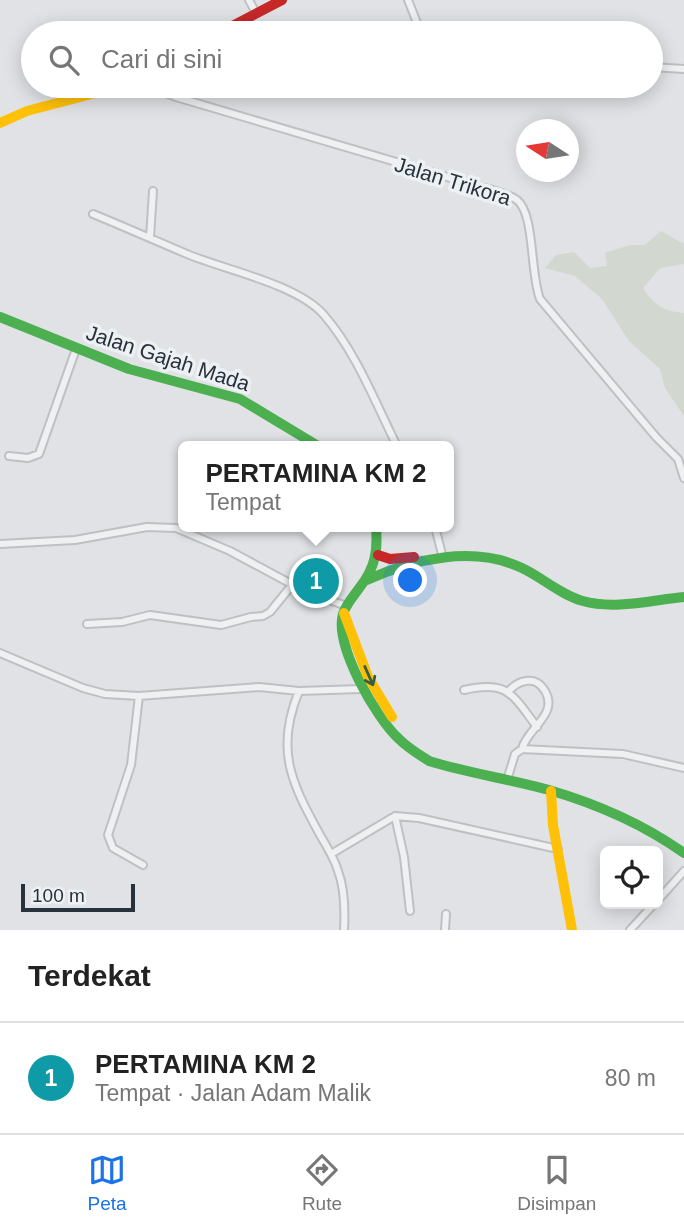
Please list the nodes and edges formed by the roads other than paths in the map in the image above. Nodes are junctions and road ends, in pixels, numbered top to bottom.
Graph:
1 (249, 0) edge
2 (282, 0) edge
3 (408, 0) edge
4 (256, 13) junction
5 (241, 21) edge
6 (416, 21) edge
7 (663, 67) edge
8 (684, 69) edge
9 (89, 98) edge
10 (180, 98) edge
11 (0, 122) edge
12 (153, 191) dead end
13 (93, 214) dead end
14 (150, 238) junction
15 (0, 317) edge
16 (76, 349) junction
17 (310, 441) edge
18 (394, 441) edge
19 (9, 456) dead end
20 (684, 476) edge
21 (178, 529) edge
22 (186, 532) edge
23 (376, 532) edge
24 (436, 532) edge
25 (0, 544) edge
26 (378, 555) junction
27 (442, 555) junction
28 (367, 580) junction
29 (292, 585) junction
30 (684, 591) edge
31 (684, 597) edge
32 (346, 609) junction
33 (87, 624) dead end
34 (0, 653) edge
35 (361, 689) junction
36 (464, 690) dead end
37 (299, 691) junction
38 (508, 692) junction
39 (139, 696) junction
40 (537, 727) junction
41 (522, 749) junction
42 (684, 768) edge
43 (503, 779) junction
44 (551, 791) junction
45 (395, 816) junction
46 (558, 849) junction
47 (684, 853) edge
48 (331, 854) junction
49 (143, 865) dead end
50 (684, 871) edge
51 (663, 894) edge
52 (650, 909) edge
53 (410, 911) dead end
54 (446, 914) dead end
55 (344, 930) edge
56 (445, 930) edge
57 (572, 930) edge
58 (630, 930) edge

1 - 4 street
2 - 4 main road
3 - 6 street
4 - 5 main road
7 - 8 street
9 - 11 main road
10 - 20 street, Jalan Trikora
12 - 14 street
13 - 14 street
14 - 18 street
15 - 16 main road, Jalan Gajah Mada
16 - 17 main road, Jalan Gajah Mada
16 - 19 street
21 - 25 street
22 - 29 street
23 - 26 main road
24 - 27 street
26 - 27 main road
26 - 28 main road
27 - 28 main road
27 - 30 main road
27 - 31 main road
28 - 32 main road
29 - 32 street
29 - 33 street
32 - 35 main road
32 -> 43 main road
34 - 39 street
35 - 37 street
35 - 43 main road
36 - 38 street
37 - 39 street
37 - 48 street
38 - 40 street
38 - 40 street
39 - 49 street
40 - 41 street
41 - 42 street
41 - 43 street
43 - 44 main road
44 - 46 main road
44 - 47 main road
45 - 46 street
45 - 48 street
45 - 53 street
46 - 57 main road
48 - 55 street
50 - 51 street
52 - 58 street
54 - 56 street

